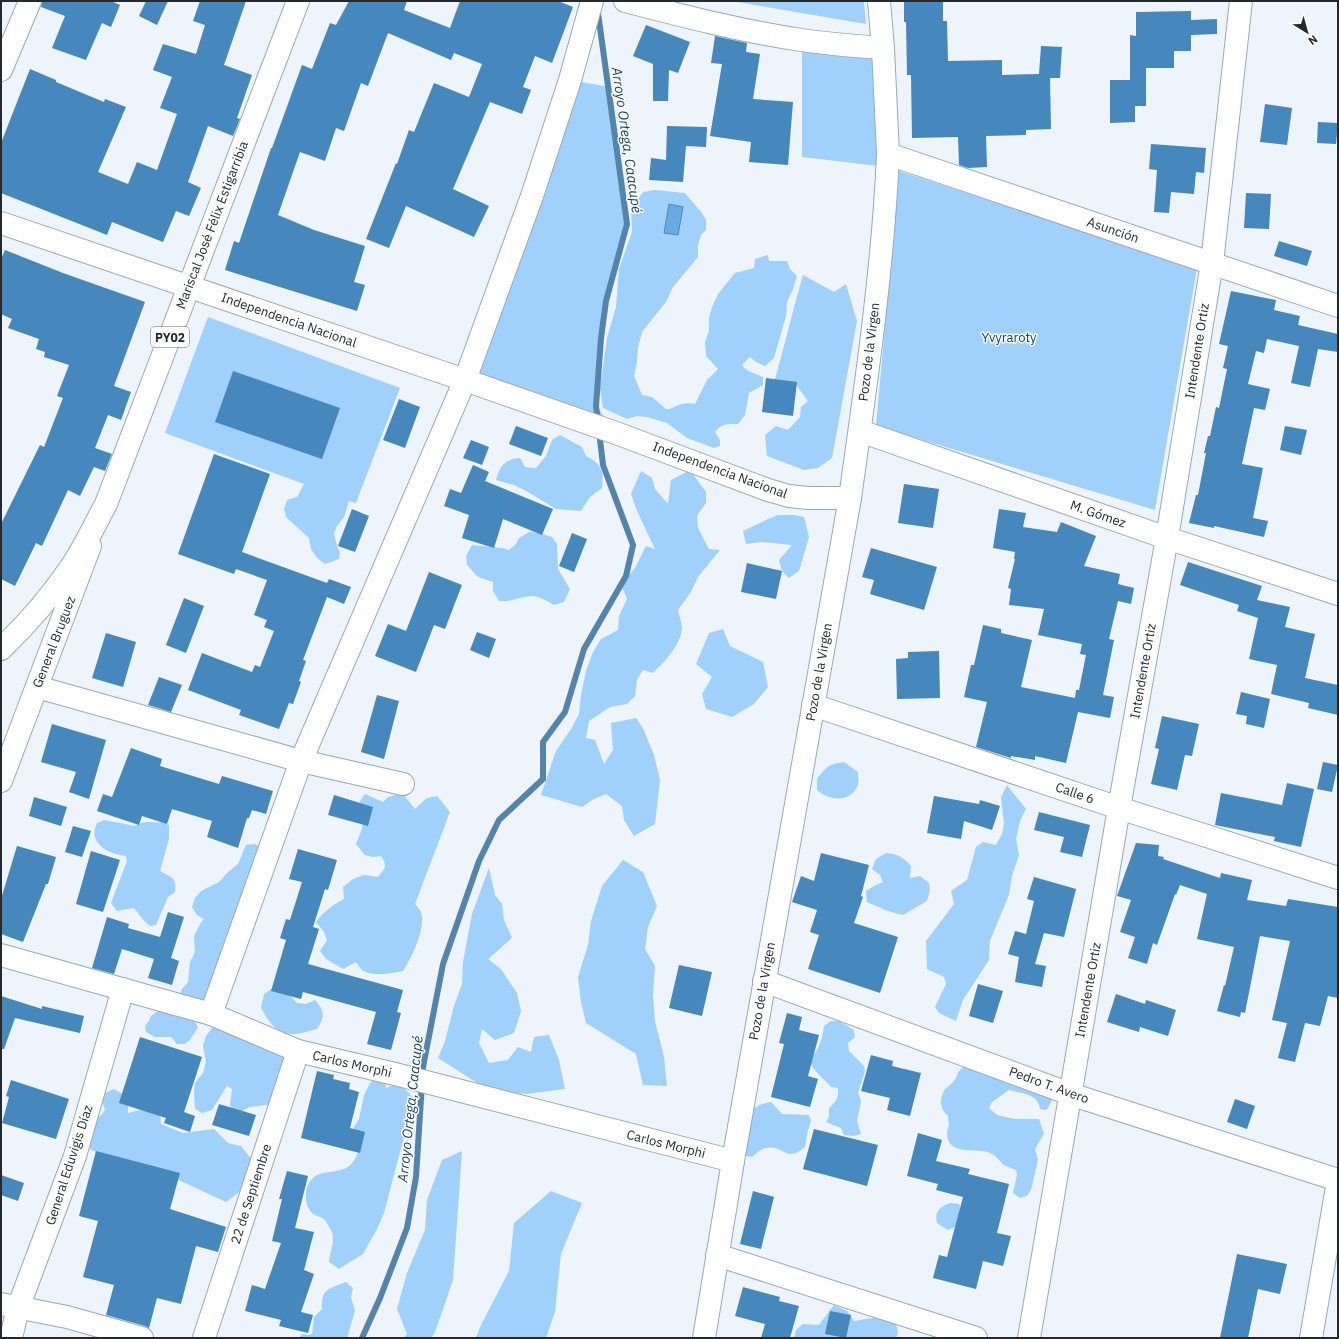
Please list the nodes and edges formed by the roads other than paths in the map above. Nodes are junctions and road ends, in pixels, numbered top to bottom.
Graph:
1 (30, 1) edge
2 (298, 1) edge
3 (592, 1) edge
4 (625, 1) edge
5 (879, 1) edge
6 (1241, 1) edge
7 (883, 48) junction
8 (1, 70) edge
9 (888, 154) junction
10 (1, 223) edge
11 (1212, 263) junction
12 (189, 286) junction
13 (1338, 306) edge
14 (465, 380) junction
15 (860, 431) junction
16 (850, 498) junction
17 (106, 504) junction
18 (1167, 538) junction
19 (1338, 594) edge
20 (1, 649) edge
21 (37, 687) junction
22 (813, 705) junction
23 (301, 761) junction
24 (1, 781) edge
25 (403, 784) dead end
26 (1119, 808) junction
27 (1338, 878) edge
28 (1, 955) edge
29 (764, 981) junction
30 (123, 990) junction
31 (211, 1014) junction
32 (298, 1051) junction
33 (1070, 1094) junction
34 (732, 1161) junction
35 (1338, 1181) edge
36 (717, 1255) junction
37 (10, 1306) edge
38 (11, 1338) edge
39 (142, 1338) edge
40 (204, 1338) edge
41 (704, 1338) edge
42 (976, 1338) edge
43 (1029, 1338) edge
44 (1311, 1338) edge

1 - 8 street
2 - 12 street, Mariscal José Félix Estigarribia / PY02
3 - 14 street
4 - 7 street
5 - 7 street, Pozo de la Virgen
6 - 11 street, Intendente Ortiz
7 - 9 street, Pozo de la Virgen
9 - 11 street, Asunción
9 - 15 street, Pozo de la Virgen
10 - 12 street, Independencia Nacional
11 - 13 street, Asunción
11 - 18 street, Intendente Ortiz
12 - 14 street, Independencia Nacional
12 - 17 street, Mariscal José Félix Estigarribia / PY02
14 - 16 street, Independencia Nacional
14 - 23 street
15 - 16 street, Pozo de la Virgen
15 - 18 street, M. Gómez
16 - 22 street, Pozo de la Virgen
17 - 20 street, Mariscal José Félix Estigarribia / PY02
17 - 21 street, General Bruguez
18 - 19 street, M. Gómez
18 - 26 street, Intendente Ortiz
21 - 23 street
21 - 24 street, General Bruguez
22 - 26 street, Calle 6
22 - 29 street, Pozo de la Virgen
23 - 25 street
23 - 31 street
26 - 27 street, Calle 6
26 - 33 street, Intendente Ortiz
28 - 30 street, Carlos Morphi
29 - 33 street, Pedro T. Avero
29 - 34 street, Pozo de la Virgen
30 - 31 street, Carlos Morphi
30 - 37 street, General Eduvigis Díaz
31 - 32 street, Carlos Morphi
32 - 34 street, Carlos Morphi
32 - 40 street, 22 de Septiembre
33 - 35 street, Pedro T. Avero
33 - 43 street, Intendente Ortiz
34 - 36 street, Pozo de la Virgen
35 - 44 street
36 - 41 street, Pozo de la Virgen
36 - 42 street
37 - 38 street, General Eduvigis Díaz
37 - 39 street

